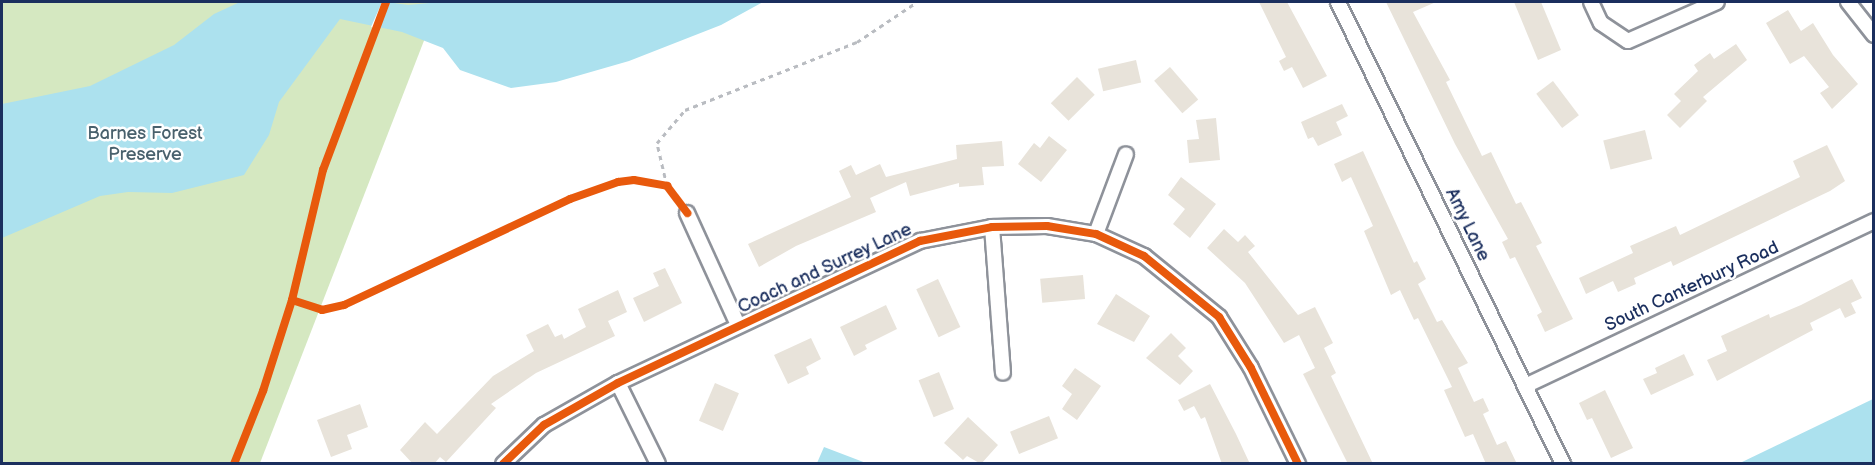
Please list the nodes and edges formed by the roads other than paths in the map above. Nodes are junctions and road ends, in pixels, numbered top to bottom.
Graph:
1 (1338, 2) edge
2 (1591, 2) edge
3 (1717, 2) edge
4 (1848, 2) edge
5 (1874, 35) edge
6 (1126, 154) dead end
7 (687, 213) dead end
8 (1874, 221) edge
9 (992, 227) junction
10 (1096, 234) junction
11 (738, 325) junction
12 (1004, 373) dead end
13 (618, 383) junction
14 (1525, 386) junction
15 (503, 464) edge
16 (658, 464) edge
17 (1298, 464) edge
18 (1563, 464) edge

1 - 14 street, Amy Lane
2 - 3 street
4 - 5 street
6 - 10 street
7 - 11 street
8 - 14 street, South Canterbury Road
9 - 10 street, Coach and Surrey Lane
9 - 11 street, Coach and Surrey Lane
9 - 12 street
10 - 17 street, Coach and Surrey Lane
11 - 13 street, Coach and Surrey Lane
13 - 15 street, Coach and Surrey Lane
13 - 16 street
14 - 18 street, Amy Lane

